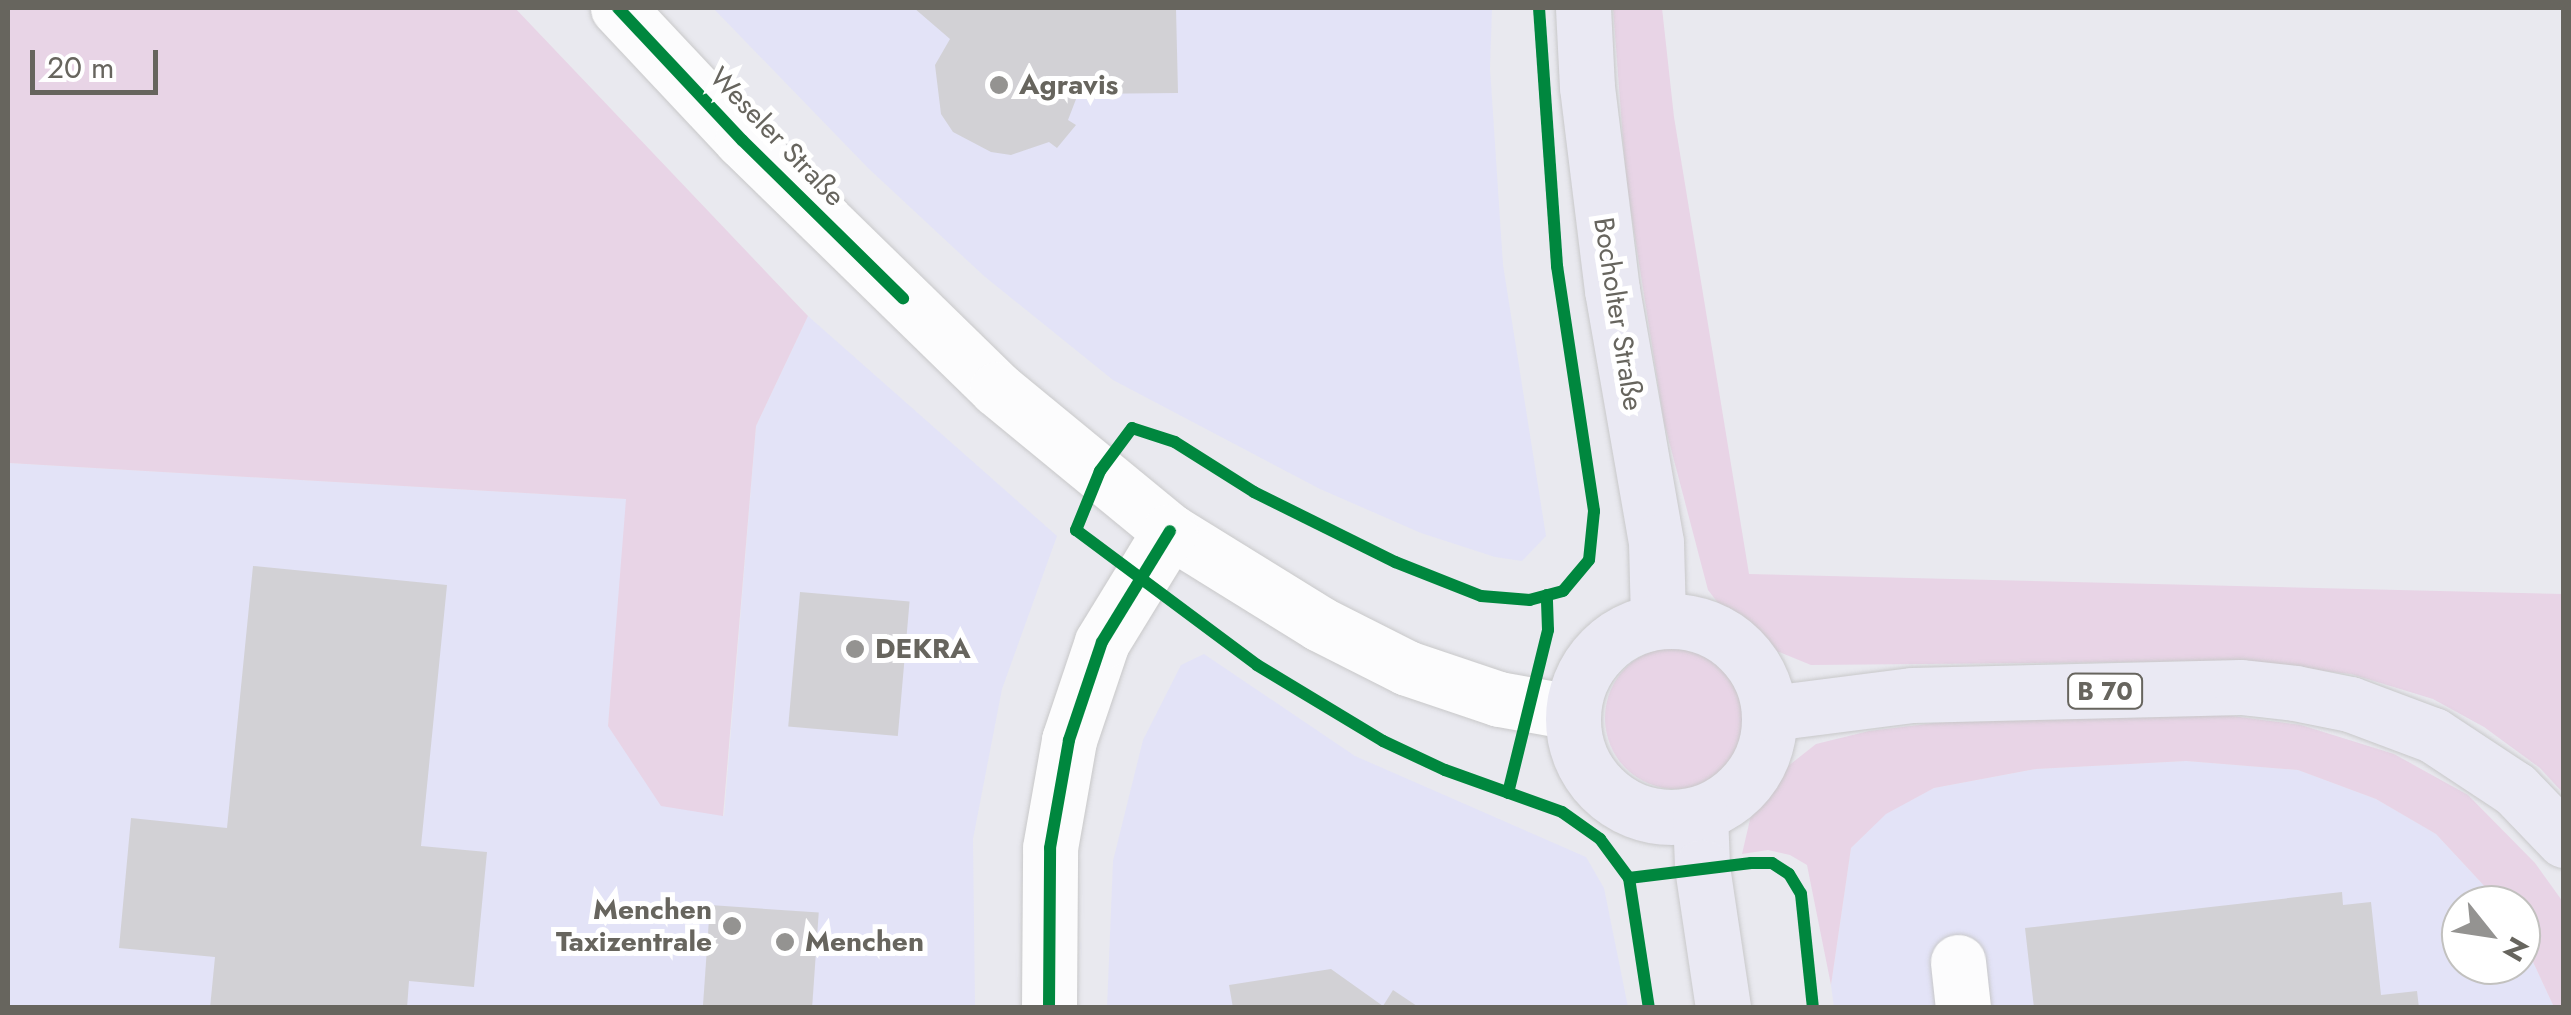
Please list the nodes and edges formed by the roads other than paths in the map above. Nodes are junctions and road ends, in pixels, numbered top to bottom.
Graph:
1 (618, 8) edge
2 (1583, 8) edge
3 (1170, 531) junction
4 (1658, 620) junction
5 (1572, 712) junction
6 (1770, 713) junction
7 (1700, 814) junction
8 (2564, 840) edge
9 (1049, 1008) edge
10 (1723, 1008) edge

1 - 3 street, Weseler Straße
2 - 4 main road, Bocholter Straße
3 - 5 street, Weseler Straße
3 - 9 street
4 - 5 main road
4 - 6 main road
5 - 7 main road
6 - 7 main road
6 - 8 main road, B 70
7 - 10 main road

